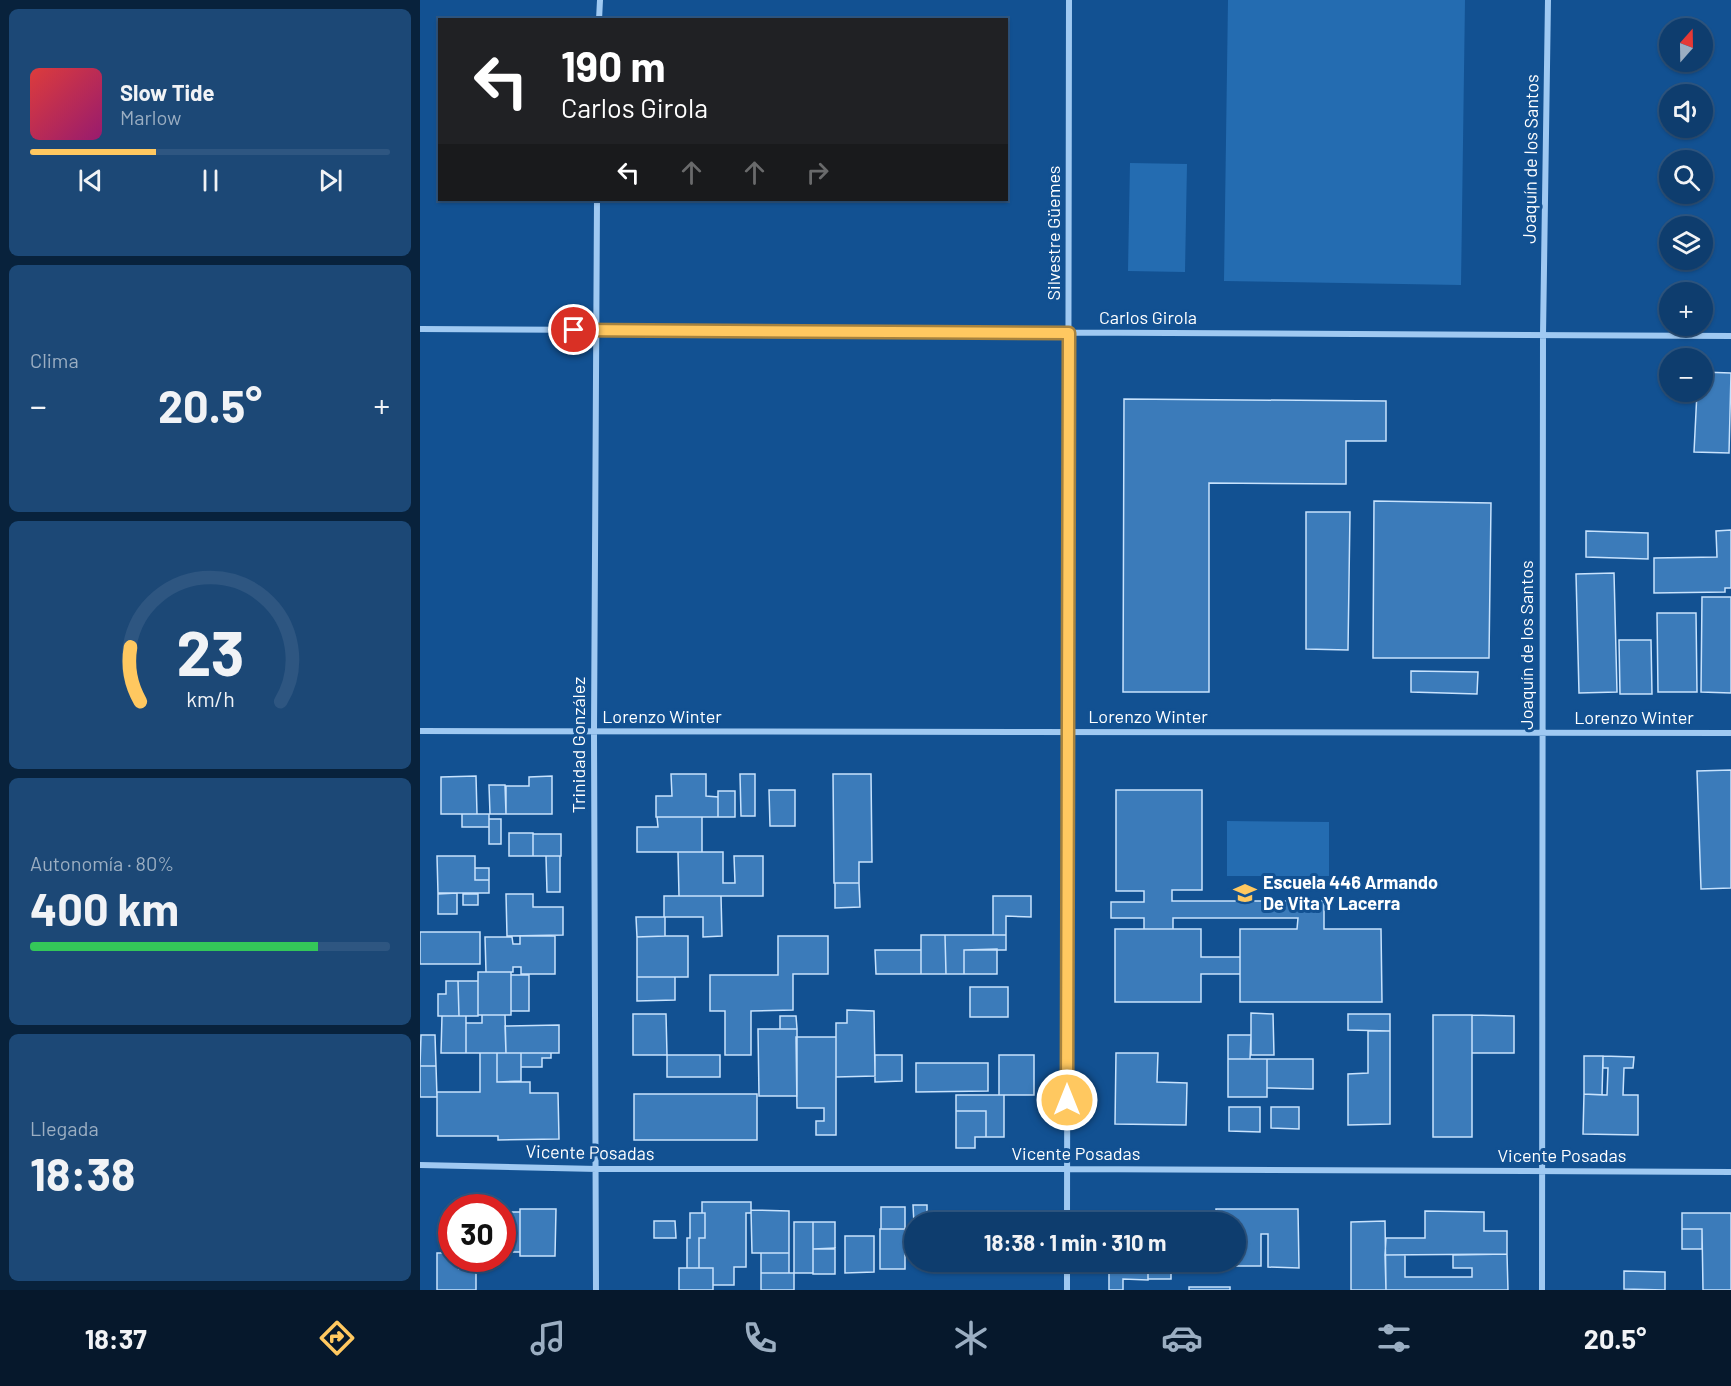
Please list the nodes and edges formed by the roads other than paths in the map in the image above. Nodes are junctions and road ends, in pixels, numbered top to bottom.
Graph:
1 (600, 0) edge
2 (1069, 0) edge
3 (1548, 0) edge
4 (599, 18) edge
5 (597, 201) edge
6 (420, 329) edge
7 (596, 330) junction
8 (1069, 333) junction
9 (1543, 335) junction
10 (1731, 336) edge
11 (420, 731) edge
12 (594, 732) junction
13 (1068, 732) junction
14 (1542, 733) junction
15 (1731, 733) edge
16 (420, 1165) edge
17 (597, 1169) junction
18 (1067, 1169) junction
19 (1541, 1171) junction
20 (1731, 1172) edge
21 (1067, 1212) edge
22 (1067, 1272) edge
23 (597, 1290) edge
24 (1067, 1290) edge
25 (1542, 1290) edge

1 - 4 street
2 - 8 street, Silvestre Güemes
3 - 9 street, Joaquín de los Santos
5 - 7 street, Trinidad González
6 - 7 street, Carlos Girola
7 - 8 street, Carlos Girola
7 - 12 street, Trinidad González
8 - 9 street, Carlos Girola
8 - 13 street, Silvestre Güemes
9 - 10 street, Carlos Girola
9 - 14 street, Joaquín de los Santos
11 - 12 street, Lorenzo Winter
12 - 13 street, Lorenzo Winter
12 - 17 street, Trinidad González
13 - 14 street, Lorenzo Winter
13 - 18 street, Silvestre Güemes
14 - 15 street, Lorenzo Winter
14 - 19 street, Joaquín de los Santos
16 - 17 street, Vicente Posadas
17 - 18 street, Vicente Posadas
17 - 23 street, Trinidad González
18 - 19 street, Vicente Posadas
18 - 21 street, Silvestre Güemes
19 - 20 street, Vicente Posadas
19 - 25 street, Joaquín de los Santos
22 - 24 street

